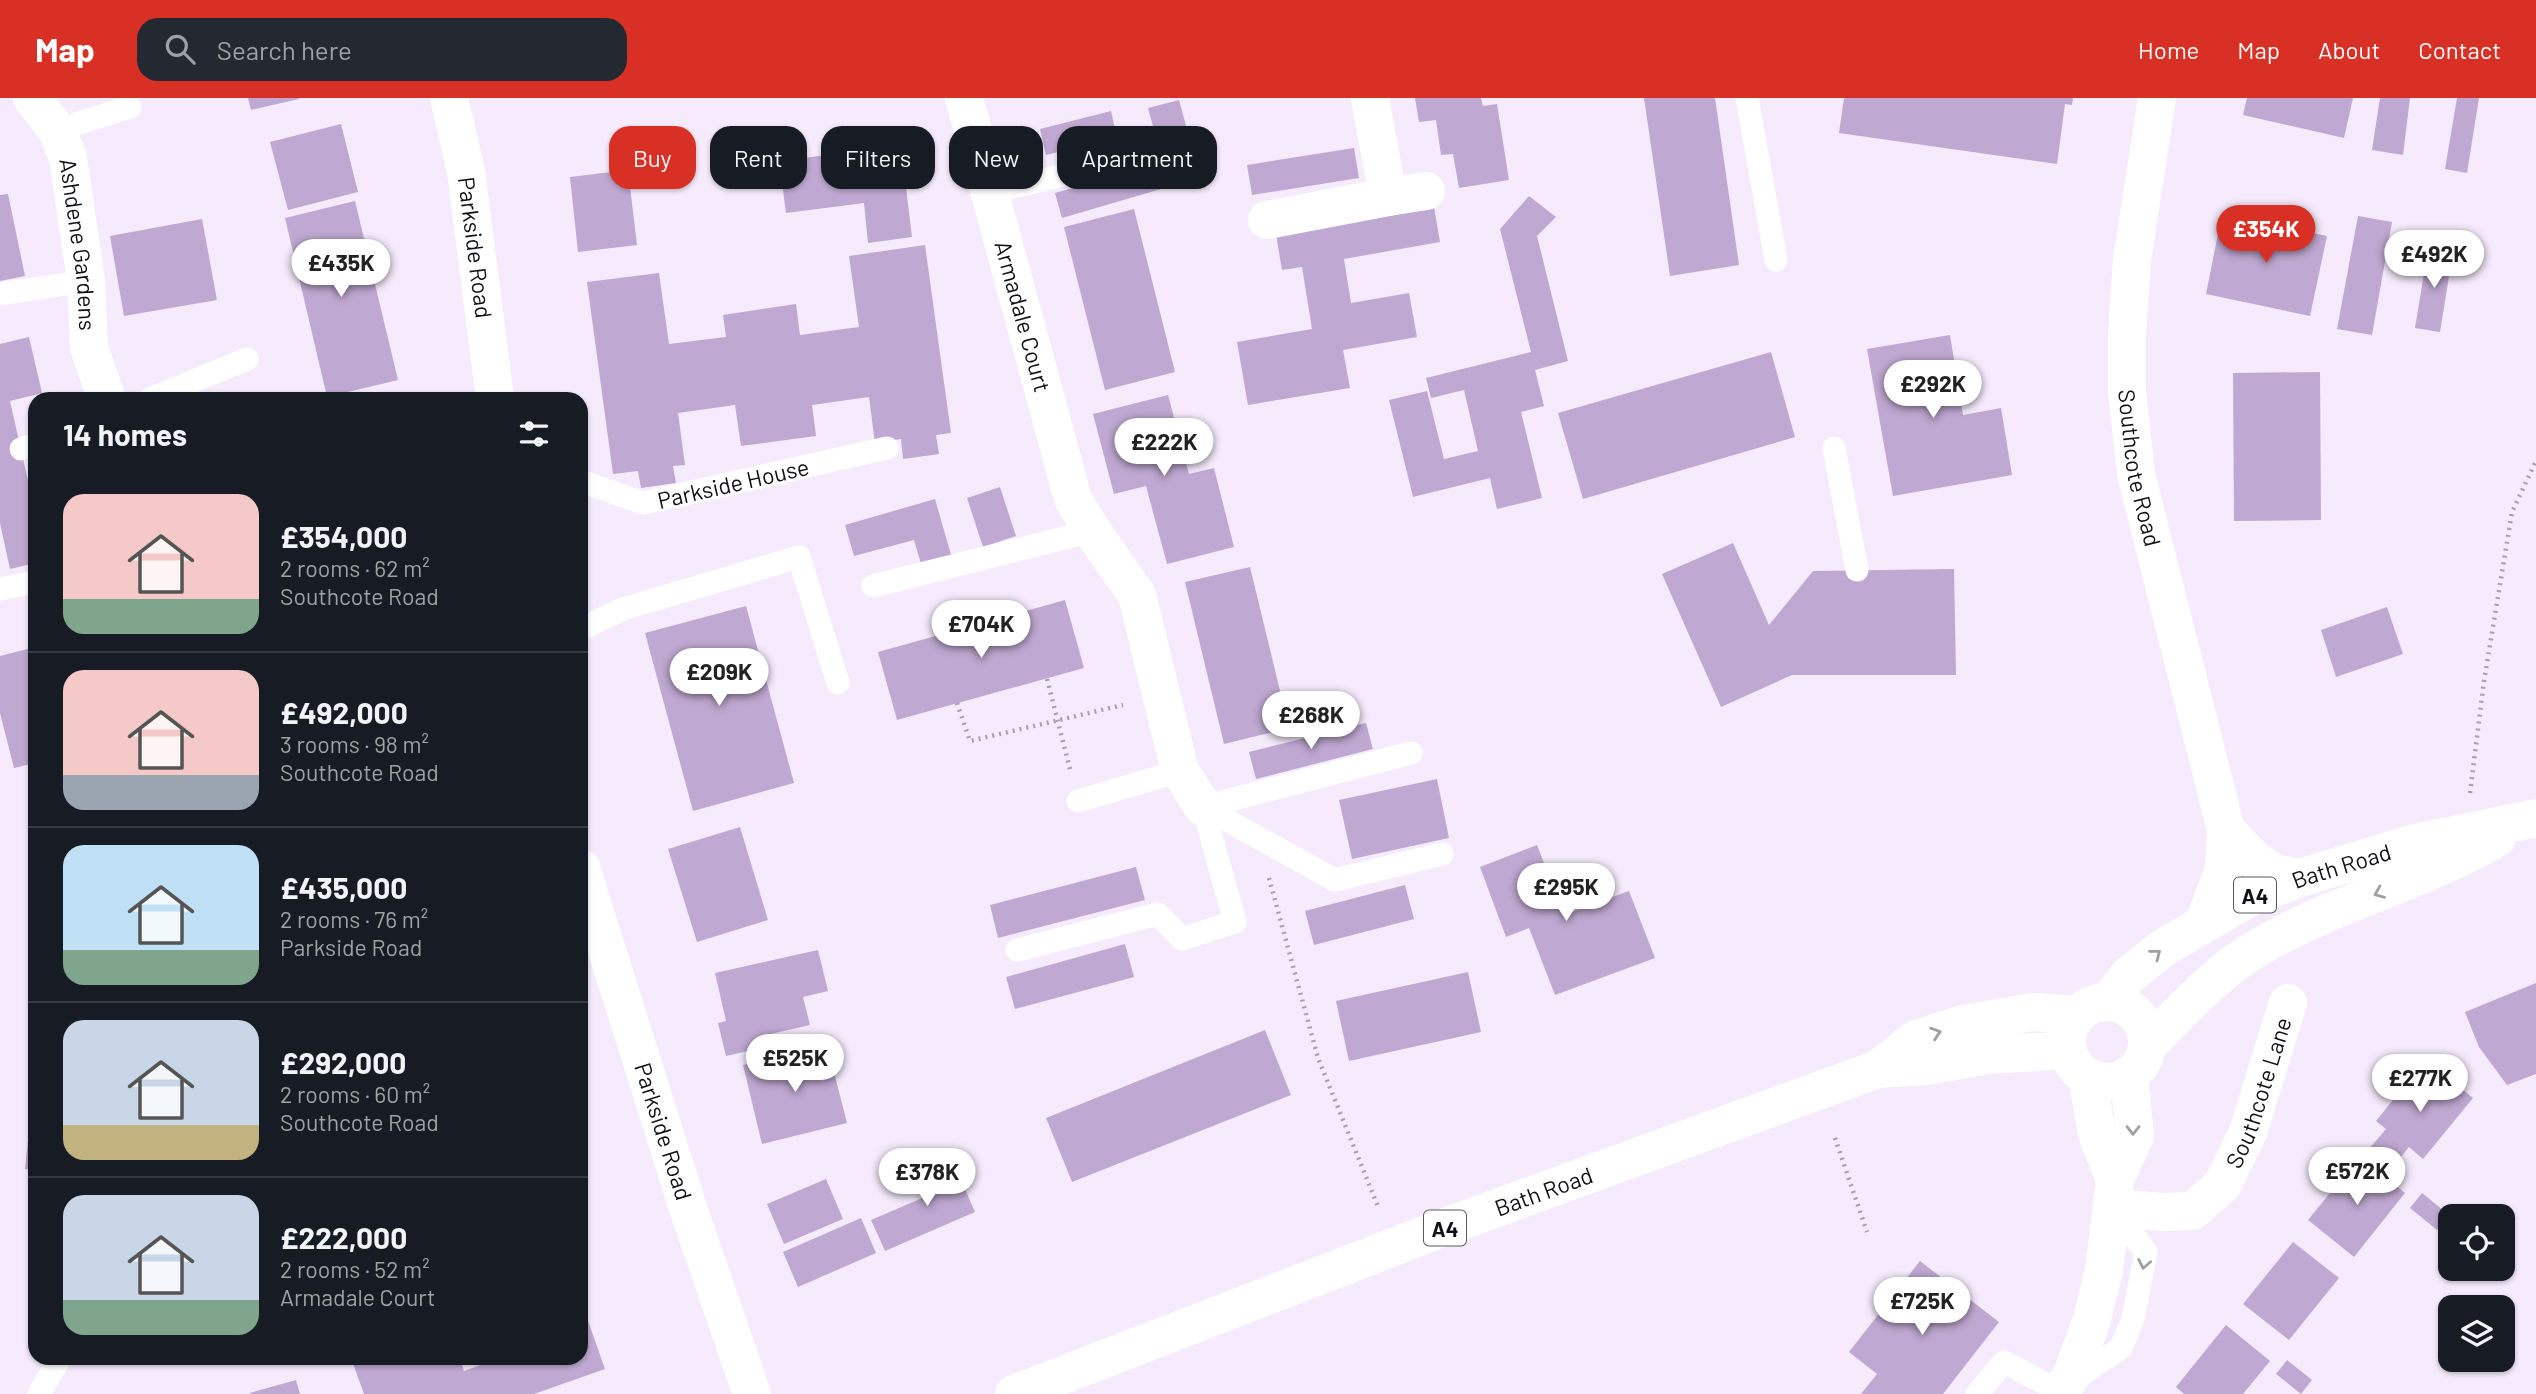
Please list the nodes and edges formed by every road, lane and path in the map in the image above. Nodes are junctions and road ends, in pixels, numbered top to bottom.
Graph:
1 (32, 98) edge
2 (449, 98) edge
3 (964, 98) edge
4 (1370, 98) edge
5 (1747, 98) edge
6 (2157, 98) edge
7 (130, 107) dead end
8 (57, 130) junction
9 (1057, 177) edge
10 (1426, 191) dead end
11 (989, 193) junction
12 (1388, 197) junction
13 (1267, 220) dead end
14 (1776, 260) dead end
15 (86, 281) junction
16 (0, 294) edge
17 (247, 359) dead end
18 (105, 392) edge
19 (167, 392) edge
20 (494, 392) edge
21 (887, 448) dead end
22 (1834, 448) dead end
23 (2536, 461) edge
24 (588, 483) edge
25 (1092, 531) junction
26 (1857, 570) dead end
27 (28, 583) edge
28 (873, 586) dead end
29 (0, 589) edge
30 (588, 626) edge
31 (1046, 679) dead end
32 (838, 683) dead end
33 (1161, 695) junction
34 (957, 703) dead end
35 (1058, 721) junction
36 (1411, 753) dead end
37 (1180, 771) junction
38 (2470, 795) dead end
39 (1078, 801) joint
40 (1203, 807) junction
41 (2531, 819) edge
42 (2226, 830) junction
43 (1258, 838) junction
44 (1442, 854) dead end
45 (2300, 878) junction
46 (588, 892) edge
47 (2204, 923) junction
48 (1017, 950) dead end
49 (2288, 1003) dead end
50 (2085, 1036) junction
51 (2138, 1060) junction
52 (1835, 1138) dead end
53 (2114, 1194) junction
54 (1379, 1209) dead end
55 (1867, 1232) dead end
56 (57, 1365) edge
57 (2062, 1391) edge
58 (38, 1394) edge
59 (752, 1394) edge
60 (1014, 1394) edge
61 (1978, 1394) edge

1 - 8 street, Ashdene Gardens
2 - 20 street, Parkside Road
3 - 11 street, Armadale Court
4 - 12 street
5 - 14 lane
6 - 42 street, Southcote Road
7 - 8 lane
8 - 15 street, Ashdene Gardens
9 - 11 lane
10 - 12 street
11 - 25 street, Armadale Court
12 - 13 street
15 - 16 lane
15 - 18 street, Ashdene Gardens
17 - 19 lane
21 - 24 lane, Parkside House
22 - 26 lane
23 - 38 path
25 - 28 lane
25 - 33 street, Armadale Court
27 - 29 lane
30 - 32 lane
31 - 35 path
33 - 35 path
33 - 37 street, Armadale Court
34 - 35 path
35 - 39 path
36 - 40 lane
37 - 39 lane
37 - 40 street, Armadale Court
40 - 43 lane
40 - 48 lane
41 - 45 street, Bath Road / A4
41 -> 51 street, Bath Road / A4
42 - 45 street, Southcote Road
42 - 47 street, Southcote Road
43 - 44 lane
43 - 54 path
45 - 47 street, Bath Road / A4
46 - 59 street, Parkside Road
50 -> 47 street, Bath Road / A4
49 - 53 street, Southcote Lane
50 - 51 street
50 - 51 street
50 - 53 street
50 - 60 street, Bath Road / A4
51 -> 53 street
52 - 55 path
53 - 57 street
56 - 58 lane
57 - 61 lane

